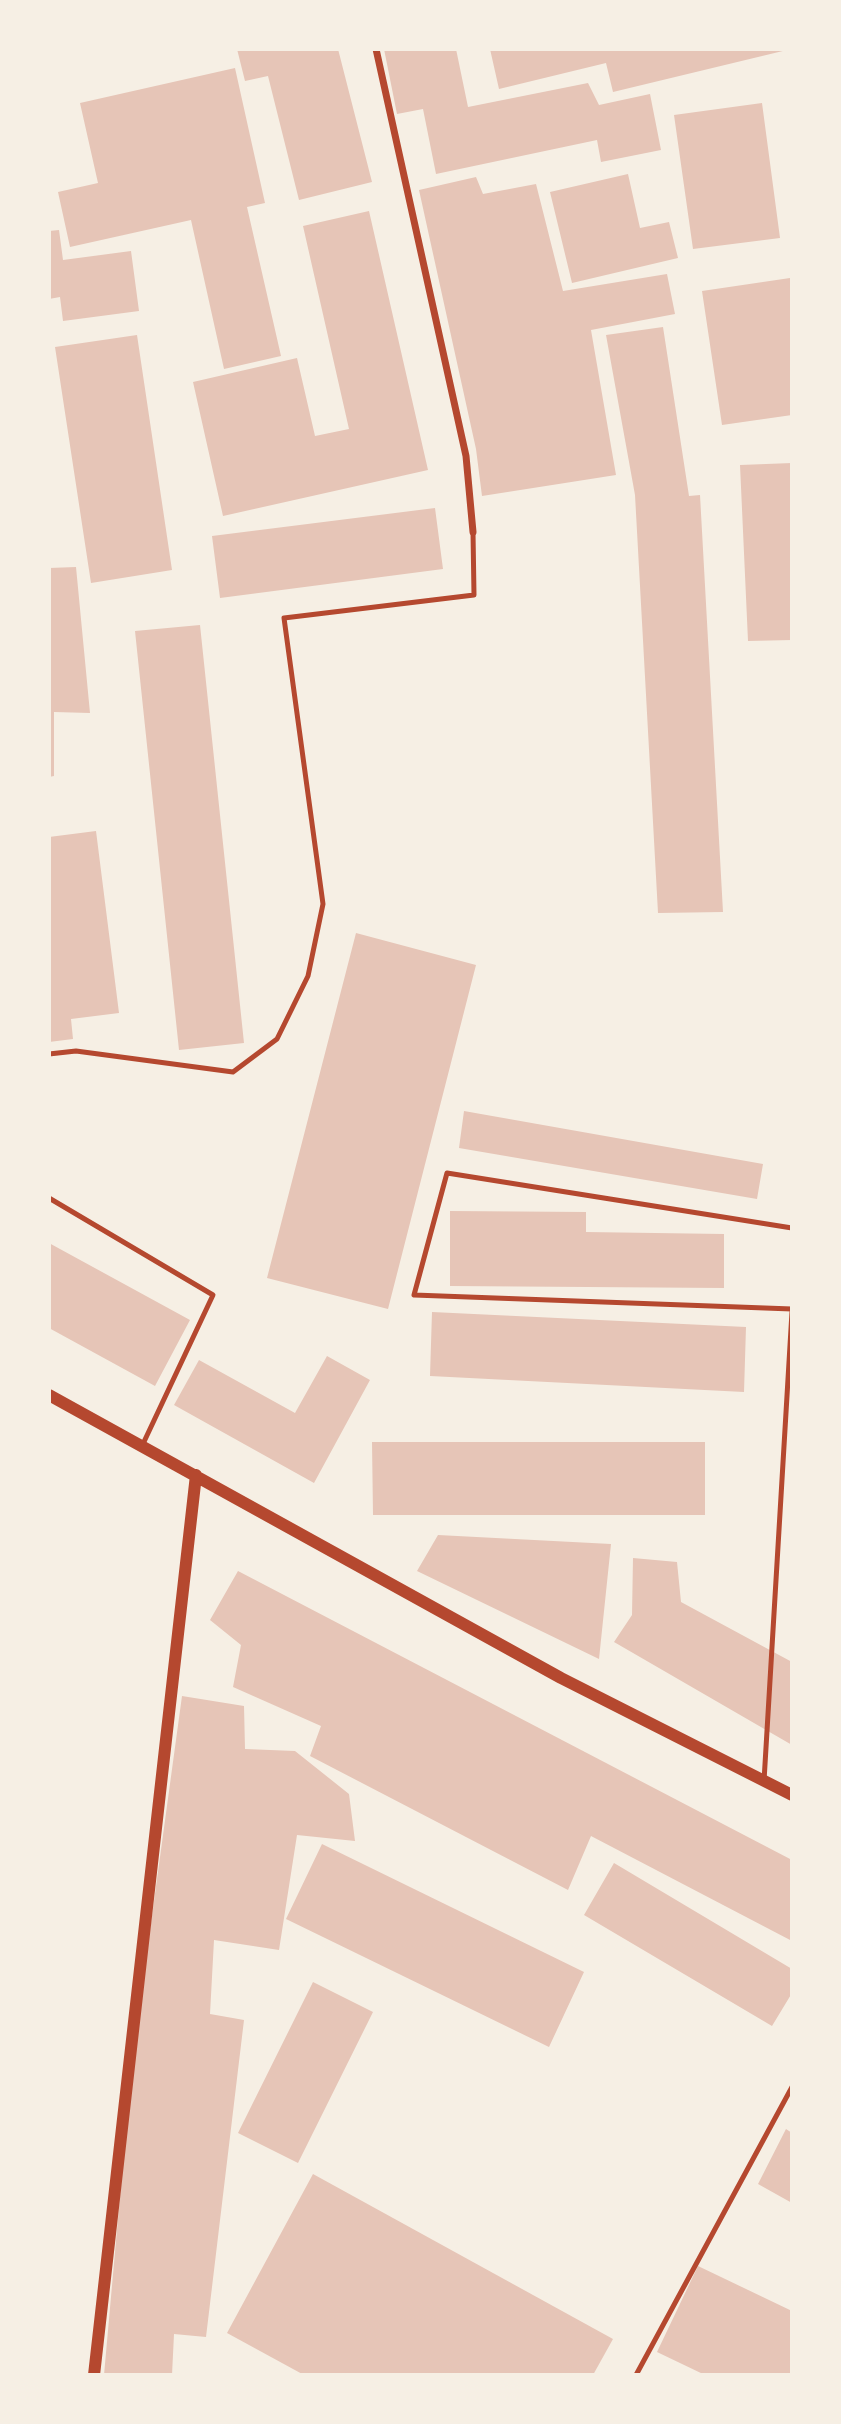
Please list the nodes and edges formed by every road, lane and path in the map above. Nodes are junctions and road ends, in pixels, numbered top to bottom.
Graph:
1 (376, 49) edge
2 (473, 532) joint
3 (49, 1054) edge
4 (49, 1198) edge
5 (792, 1228) edge
6 (792, 1310) edge
7 (49, 1395) edge
8 (142, 1446) junction
9 (196, 1475) junction
10 (764, 1781) junction
11 (792, 1795) edge
12 (792, 2087) edge
13 (94, 2375) edge
14 (636, 2375) edge

1 - 2 street
2 - 3 lane
4 - 8 lane
5 - 6 lane
6 - 10 lane
7 - 8 street
8 - 9 street
9 - 10 street
9 - 13 street
10 - 11 street
12 - 14 lane

